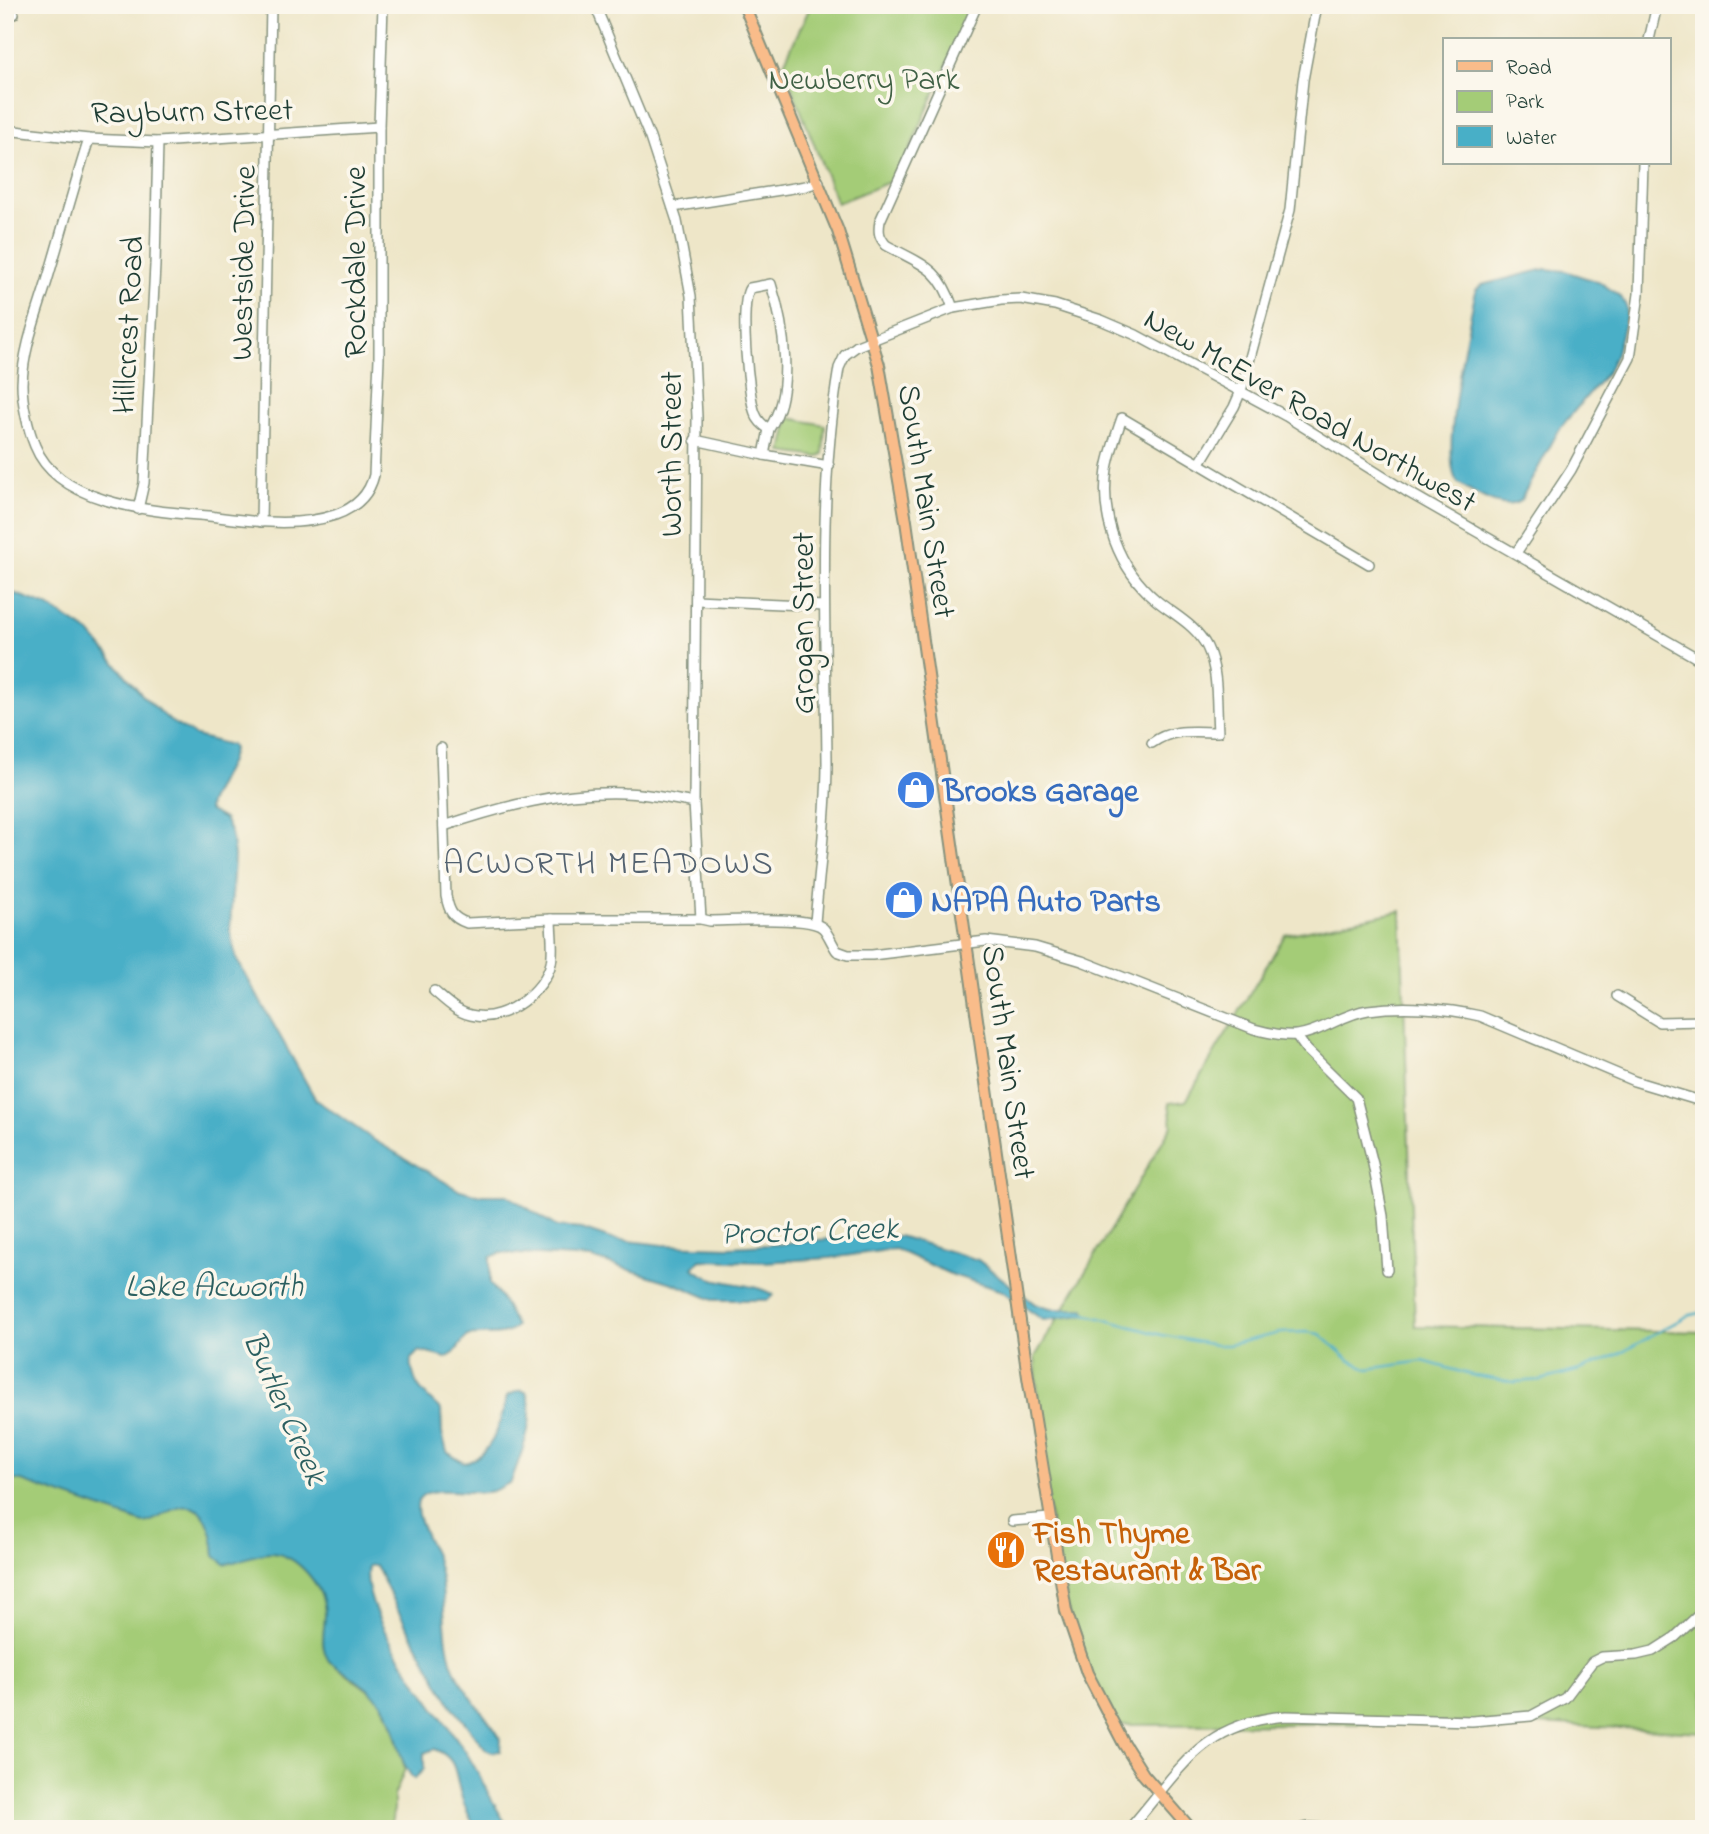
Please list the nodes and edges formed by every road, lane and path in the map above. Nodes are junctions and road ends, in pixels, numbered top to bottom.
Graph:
1 (271, 5) edge
2 (383, 5) edge
3 (595, 5) edge
4 (744, 5) edge
5 (977, 5) edge
6 (1317, 5) edge
7 (1657, 5) edge
8 (1649, 38) edge
9 (379, 127) junction
10 (5, 130) edge
11 (270, 135) junction
12 (89, 139) junction
13 (158, 142) junction
14 (1643, 164) edge
15 (819, 181) junction
16 (673, 207) junction
17 (953, 308) junction
18 (872, 340) junction
19 (1241, 391) junction
20 (769, 429) junction
21 (695, 440) junction
22 (764, 456) junction
23 (1200, 463) junction
24 (829, 466) junction
25 (138, 509) junction
26 (261, 522) junction
27 (1516, 553) junction
28 (1369, 564) dead end
29 (696, 600) junction
30 (824, 606) junction
31 (1704, 662) edge
32 (1152, 743) dead end
33 (442, 748) dead end
34 (694, 803) junction
35 (444, 826) junction
36 (551, 919) junction
37 (701, 919) junction
38 (815, 923) junction
39 (966, 942) junction
40 (434, 991) dead end
41 (1617, 996) dead end
42 (1704, 1021) edge
43 (1296, 1035) junction
44 (1704, 1102) edge
45 (1387, 1270) dead end
46 (1050, 1518) junction
47 (1012, 1521) dead end
48 (1704, 1610) edge
49 (1159, 1793) junction
50 (1129, 1829) edge
51 (1191, 1829) edge
52 (1299, 1829) edge
53 (1338, 1829) edge

1 - 11 street, Westside Drive
2 - 9 street, Rockdale Drive
3 - 16 street, Worth Street
4 - 15 main road, South Main Street
5 - 17 street
6 - 19 street
7 - 8 street
9 - 11 street, Rayburn Street
9 - 26 street, Rockdale Drive
10 - 12 street, Rayburn Street
11 - 13 street, Rayburn Street
11 - 26 street, Westside Drive
12 - 13 street, Rayburn Street
12 - 25 street
13 - 25 street, Hillcrest Road
14 - 27 street
15 - 16 street
15 - 18 main road, South Main Street
16 - 21 street, Worth Street
17 - 18 street, New McEver Road Northwest
17 - 19 street, New McEver Road Northwest
18 - 24 street, Grogan Street
18 - 39 main road, South Main Street
19 - 23 street
19 - 27 street, New McEver Road Northwest
20 - 20 street
20 - 22 street
21 - 22 street
21 - 29 street, Worth Street
22 - 24 street
23 - 28 street
23 - 32 street
24 - 30 street, Grogan Street
25 - 26 street
27 - 31 street, New McEver Road Northwest
29 - 30 street
29 - 34 street, Worth Street
30 - 38 street, Grogan Street
33 - 35 street
34 - 35 street
34 - 37 street, Worth Street
35 - 36 street
36 - 37 street
36 - 40 street
37 - 38 street
38 - 39 street
39 - 43 street
39 - 46 main road, South Main Street
41 - 42 street
43 - 44 street
43 - 45 street
46 - 47 street
46 - 49 main road, South Main Street
48 - 49 street
49 - 50 street
49 - 51 main road, South Main Street
52 - 53 street

